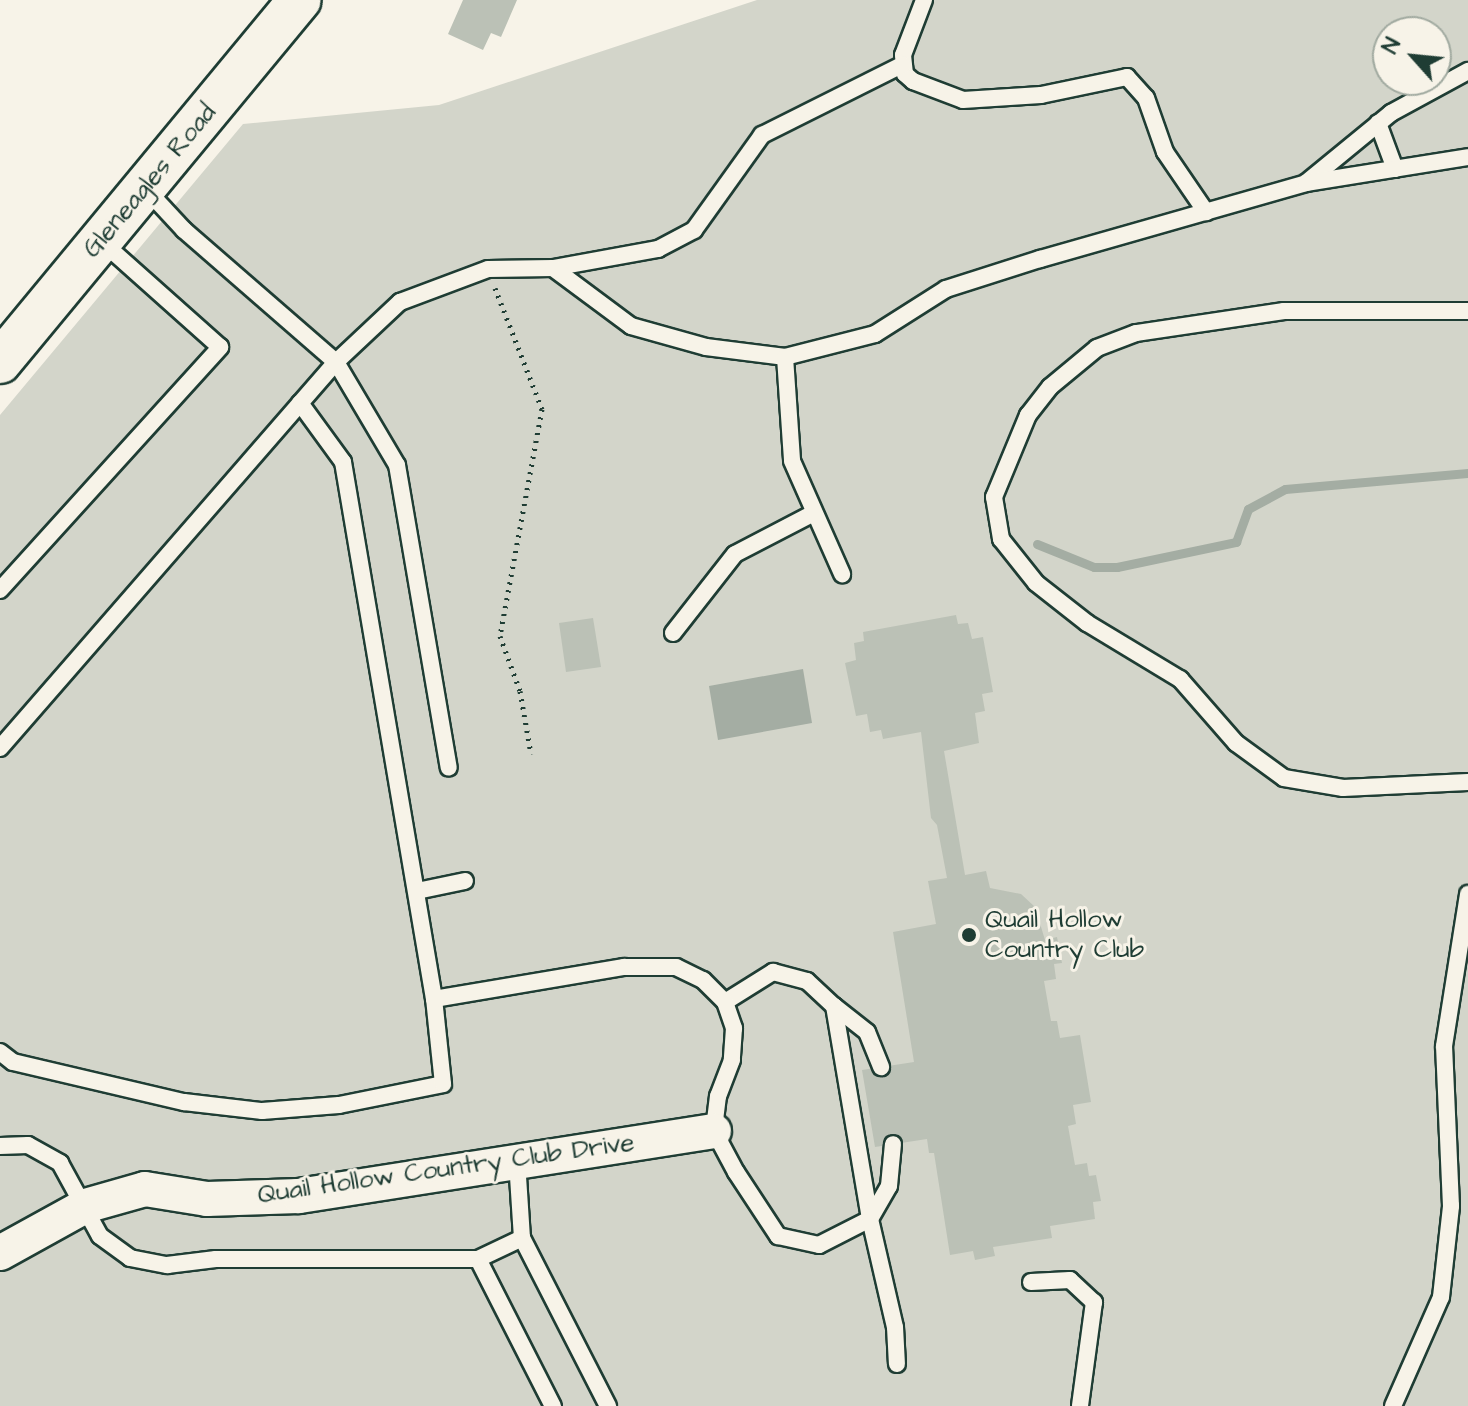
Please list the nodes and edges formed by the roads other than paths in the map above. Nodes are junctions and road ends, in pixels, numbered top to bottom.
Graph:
1 (300, 0) edge
2 (924, 0) edge
3 (902, 65) junction
4 (1468, 71) edge
5 (1378, 123) junction
6 (1468, 157) edge
7 (1395, 169) junction
8 (1306, 183) junction
9 (145, 188) junction
10 (1206, 212) junction
11 (101, 241) junction
12 (553, 268) junction
13 (1468, 311) edge
14 (785, 357) junction
15 (0, 362) edge
16 (336, 362) junction
17 (300, 403) junction
18 (812, 514) junction
19 (842, 574) dead end
20 (0, 590) edge
21 (673, 633) dead end
22 (1, 744) edge
23 (449, 768) dead end
24 (1468, 782) edge
25 (465, 881) dead end
26 (417, 891) junction
27 (1468, 894) edge
28 (1460, 987) edge
29 (434, 999) junction
30 (725, 1002) junction
31 (834, 1006) junction
32 (0, 1052) edge
33 (881, 1067) dead end
34 (714, 1131) junction
35 (893, 1144) dead end
36 (0, 1146) edge
37 (517, 1161) junction
38 (85, 1206) junction
39 (870, 1219) junction
40 (522, 1238) junction
41 (0, 1253) edge
42 (478, 1259) junction
43 (1031, 1282) dead end
44 (897, 1364) dead end
45 (553, 1406) edge
46 (608, 1406) edge
47 (1080, 1406) edge
48 (1393, 1406) edge

1 - 9 street, Gleneagles Road
2 - 3 lane
3 - 10 lane
3 - 12 lane
4 - 5 lane
5 - 7 lane
5 - 8 lane
6 - 7 lane
7 - 8 lane
8 - 10 lane
9 - 11 street, Gleneagles Road
9 - 16 lane
10 - 14 lane
11 - 15 street, Gleneagles Road
11 - 20 lane
12 - 14 lane
12 - 16 lane
13 - 24 lane
14 - 18 lane
16 - 17 lane
16 - 23 lane
17 - 22 lane
17 - 26 lane
18 - 19 lane
18 - 21 lane
25 - 26 lane
26 - 29 lane
27 - 28 lane
28 - 48 lane
29 - 30 lane
29 - 32 lane
30 - 31 lane
30 - 34 lane
31 - 33 lane
31 - 39 lane
34 - 37 street, Quail Hollow Country Club Drive
34 - 39 lane
35 - 39 lane
36 - 38 lane
37 - 38 street, Quail Hollow Country Club Drive
37 - 40 lane
38 - 41 street, Quail Hollow Country Club Drive
38 - 42 lane
39 - 44 lane
40 - 42 lane
40 - 46 lane
42 - 45 lane
43 - 47 lane

